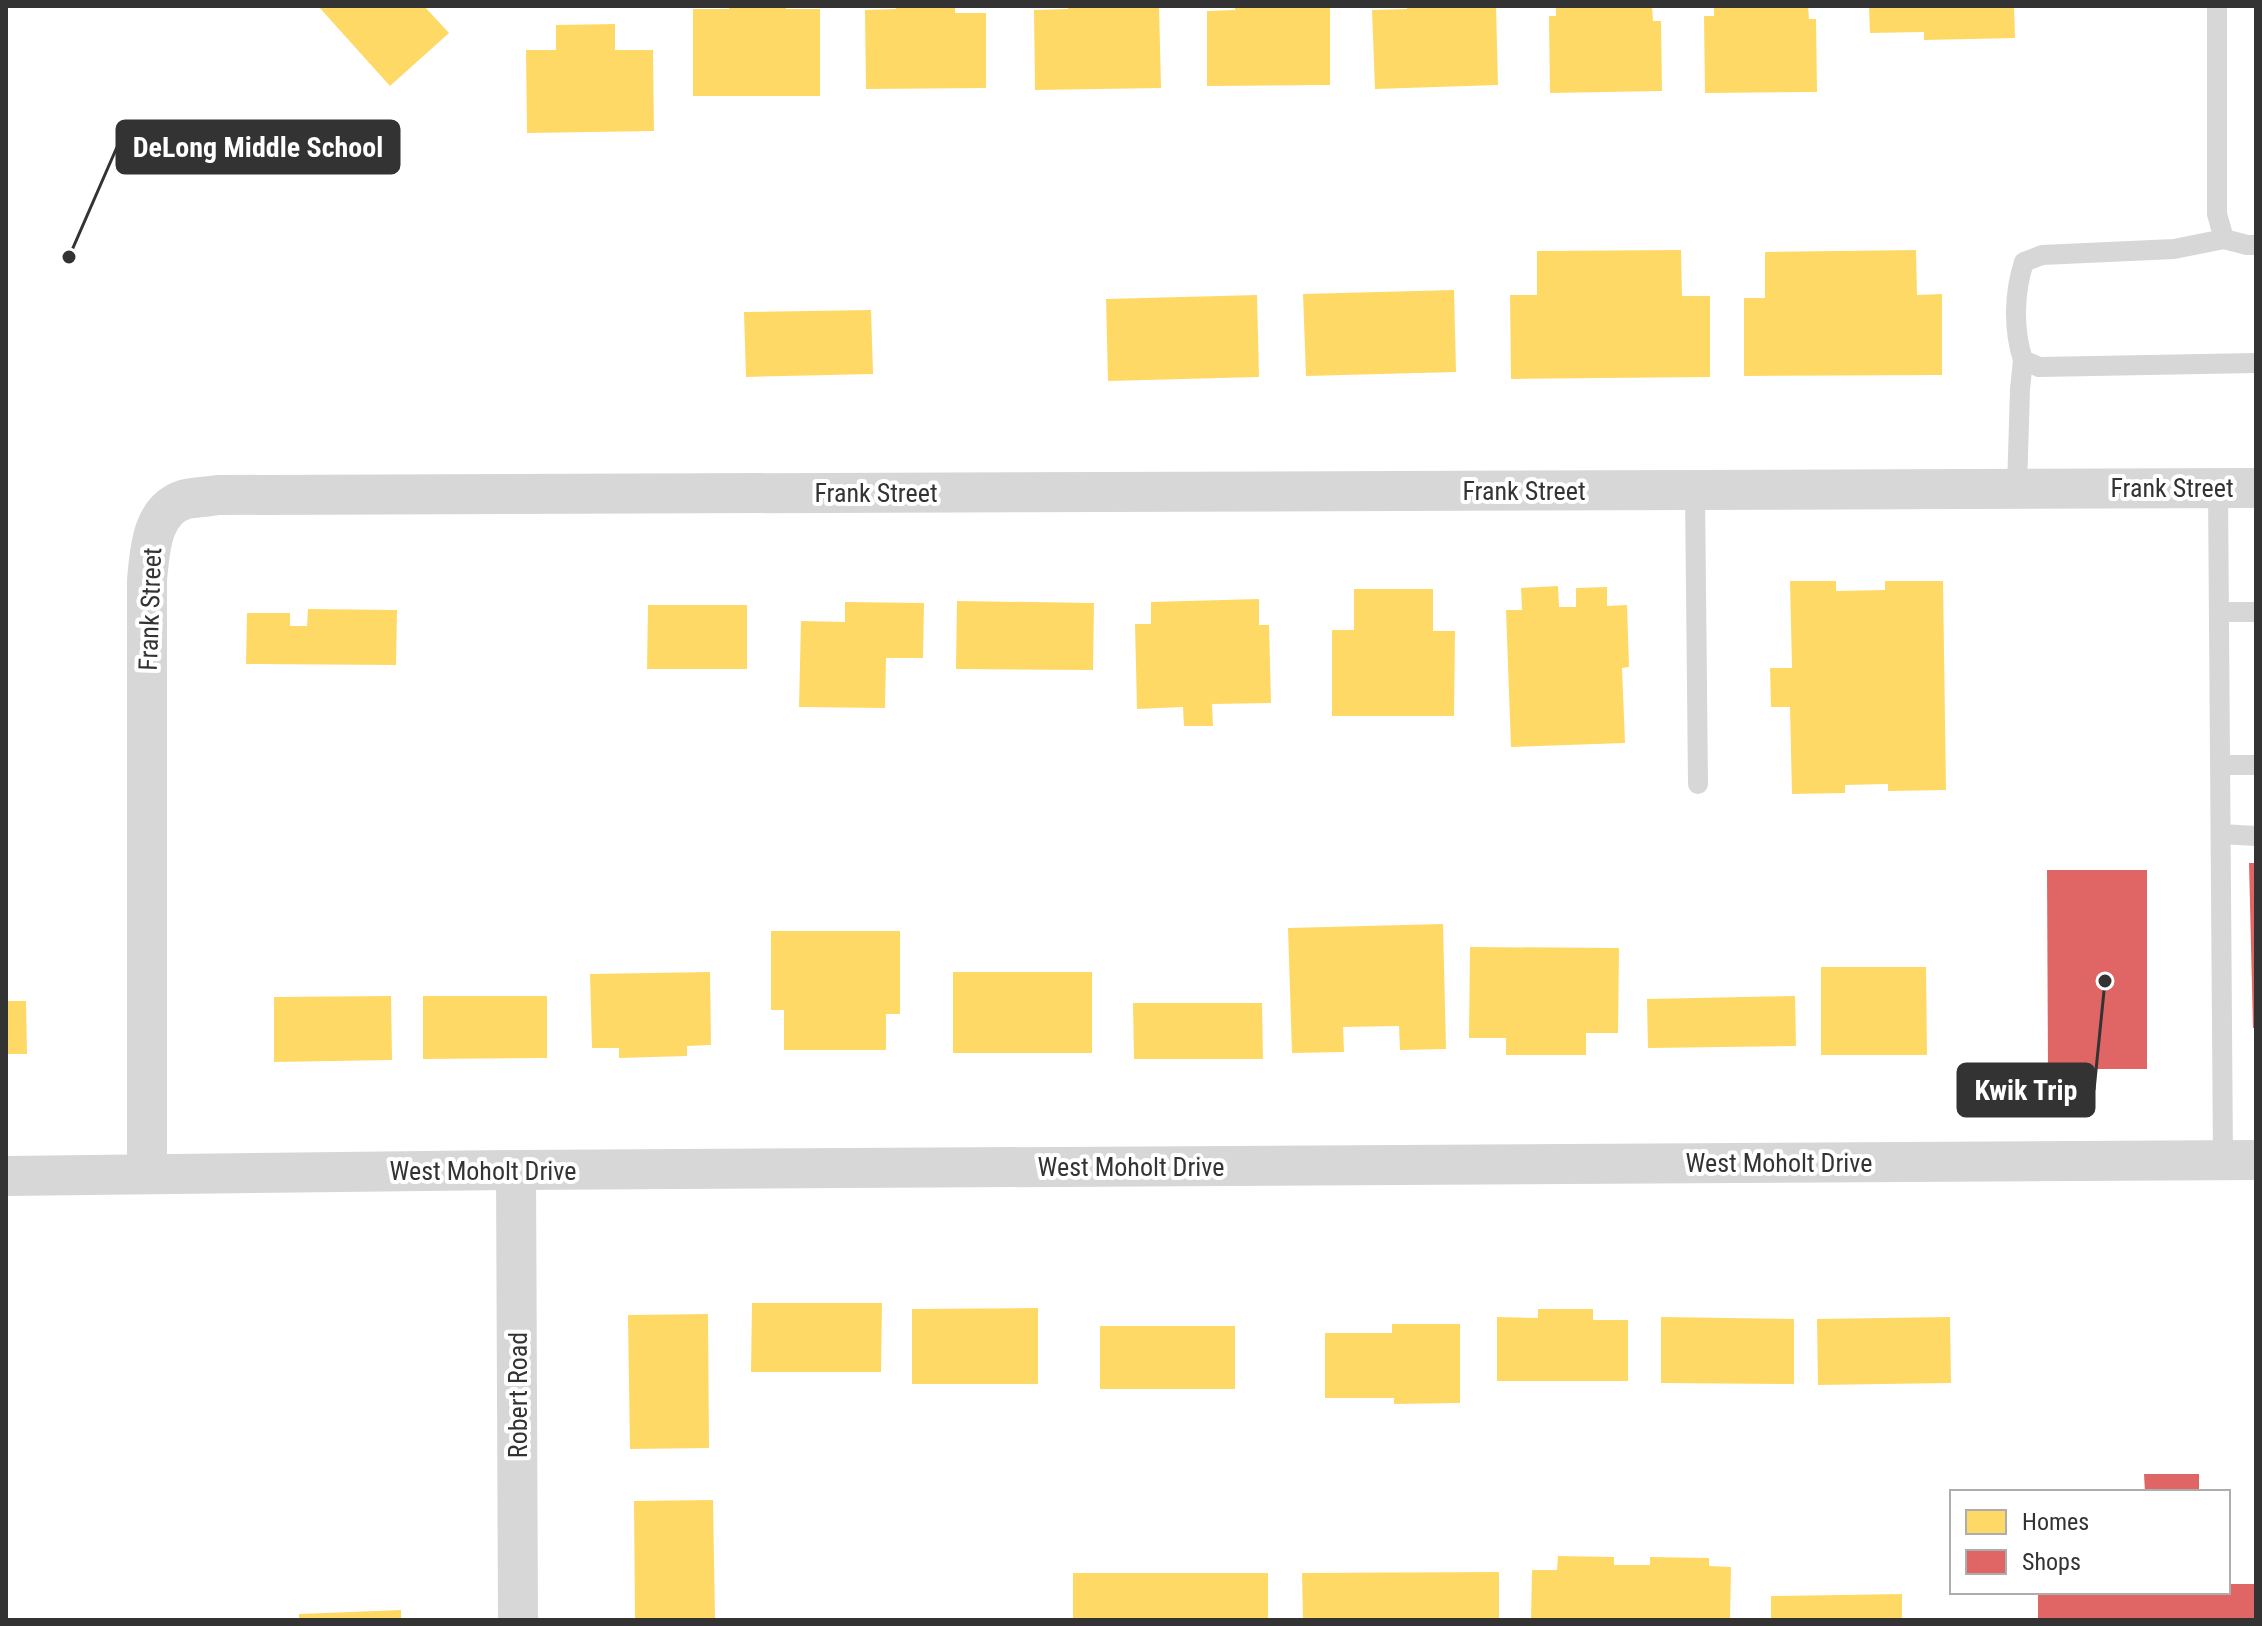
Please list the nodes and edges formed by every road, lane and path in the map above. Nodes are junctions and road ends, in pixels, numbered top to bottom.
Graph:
1 (2217, 6) edge
2 (2224, 239) junction
3 (2256, 245) edge
4 (2023, 360) junction
5 (2256, 363) edge
6 (2017, 488) junction
7 (2237, 488) edge
8 (1695, 491) junction
9 (2219, 612) junction
10 (2256, 612) edge
11 (2220, 765) junction
12 (2256, 765) edge
13 (1698, 784) dead end
14 (2221, 834) junction
15 (2256, 836) edge
16 (2240, 1160) edge
17 (516, 1170) junction
18 (147, 1173) junction
19 (6, 1176) edge
20 (518, 1620) edge

1 - 2 lane
2 - 3 lane
2 - 4 lane
4 - 5 lane
4 - 6 lane
6 - 7 street, Frank Street
6 - 8 street, Frank Street
7 - 9 lane
8 - 13 lane
8 - 18 street, Frank Street
9 - 10 lane
9 - 11 lane
11 - 12 lane
11 - 14 lane
14 - 15 lane
14 - 16 lane
16 - 17 street, West Moholt Drive
17 - 18 street, West Moholt Drive
17 - 20 street, Robert Road
18 - 19 street, West Moholt Drive

